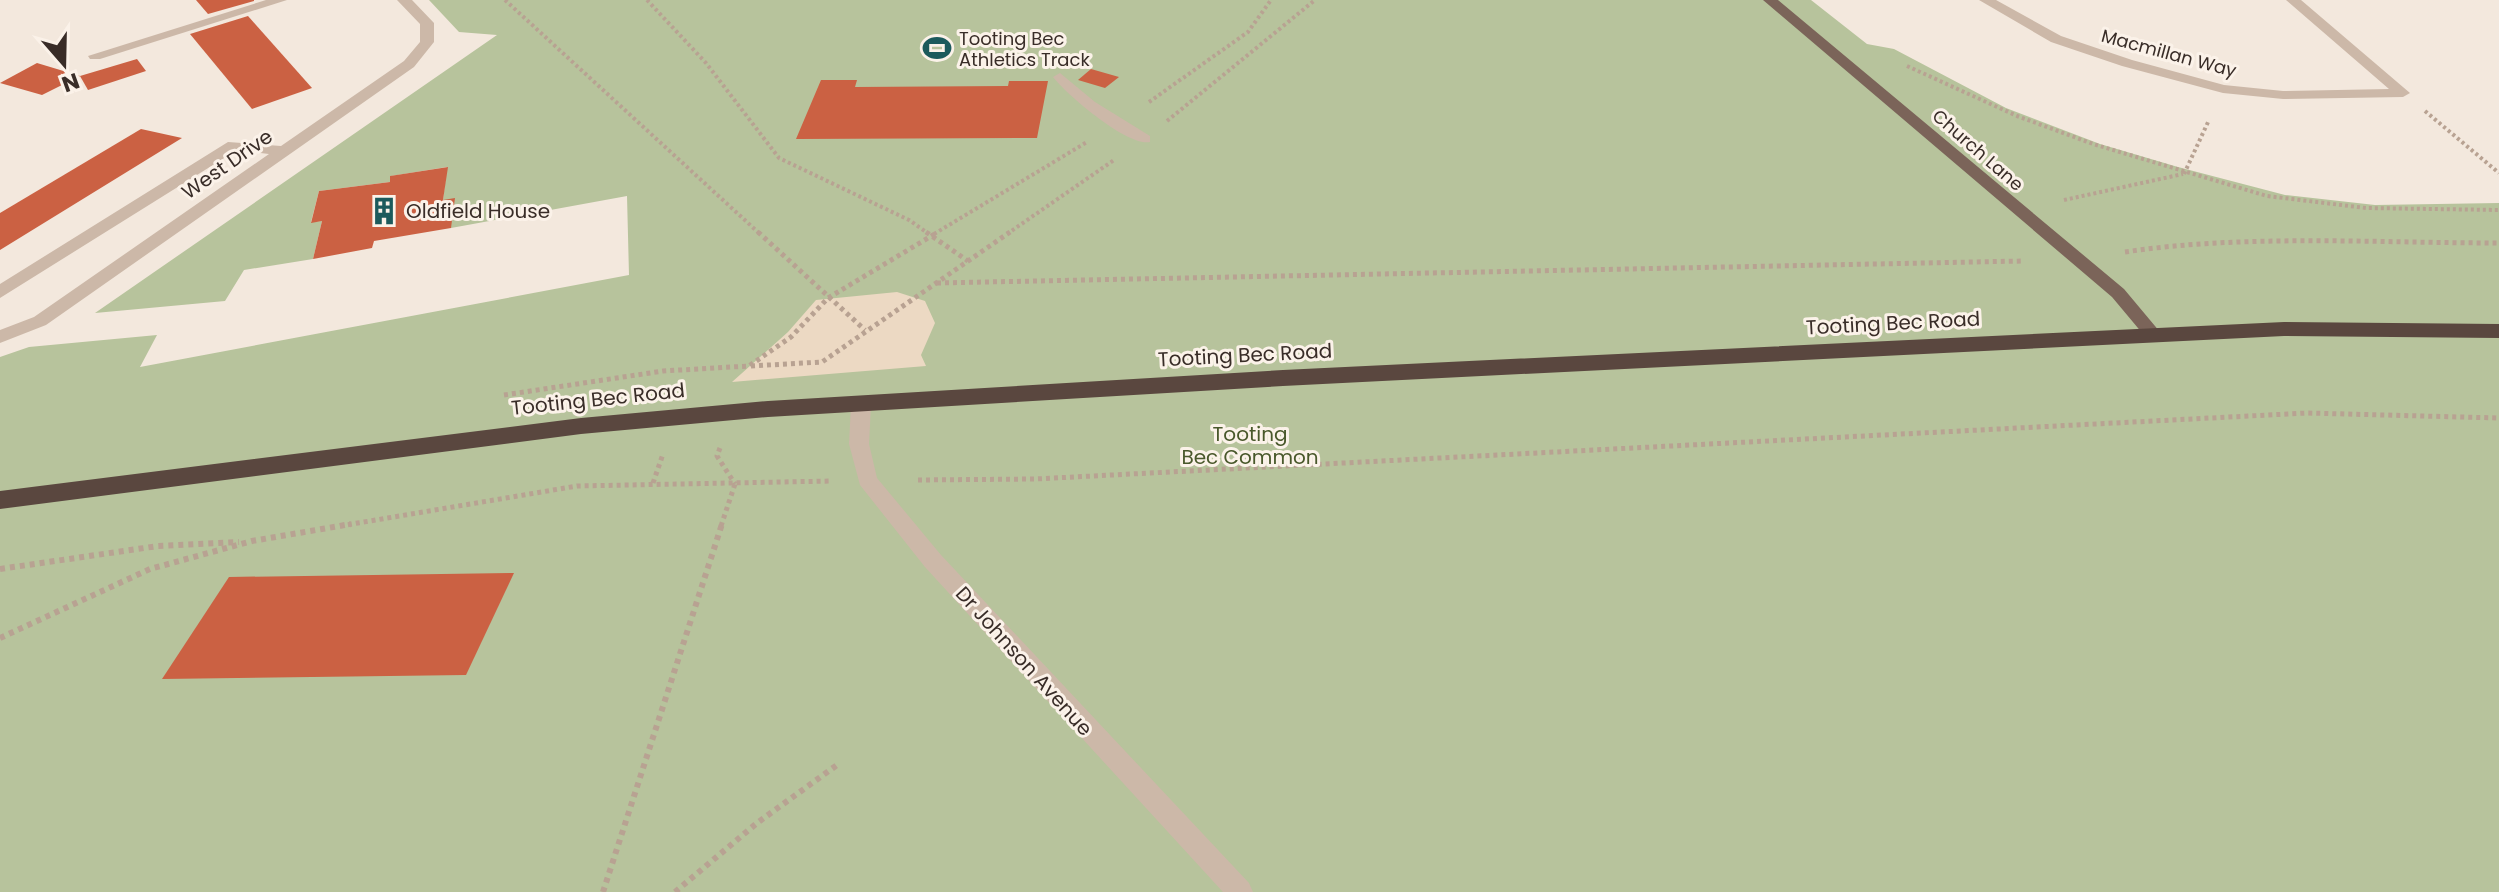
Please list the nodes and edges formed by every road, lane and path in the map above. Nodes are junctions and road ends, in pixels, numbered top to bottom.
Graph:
1 (280, 0) edge
2 (404, 0) edge
3 (505, 0) edge
4 (647, 0) edge
5 (1271, 0) edge
6 (1315, 0) edge
7 (1770, 0) edge
8 (1986, 0) edge
9 (2293, 0) edge
10 (95, 56) dead end
11 (1895, 61) dead end
12 (1060, 77) dead end
13 (2223, 89) junction
14 (2403, 93) junction
15 (1119, 123) junction
16 (1145, 139) junction
17 (283, 151) junction
18 (2499, 173) edge
19 (2184, 174) junction
20 (2064, 200) dead end
21 (2499, 210) edge
22 (930, 235) junction
23 (2499, 243) edge
24 (2077, 260) junction
25 (968, 261) junction
26 (937, 283) junction
27 (0, 292) edge
28 (828, 298) junction
29 (865, 330) junction
30 (2499, 331) edge
31 (2154, 336) junction
32 (0, 337) edge
33 (747, 369) junction
34 (490, 397) dead end
35 (861, 405) junction
36 (2499, 418) edge
37 (664, 452) dead end
38 (717, 456) dead end
39 (867, 480) junction
40 (653, 483) junction
41 (735, 484) junction
42 (0, 500) edge
43 (252, 541) junction
44 (0, 569) edge
45 (0, 638) edge
46 (837, 765) dead end
47 (603, 892) edge
48 (675, 892) edge
49 (1240, 892) edge

1 - 10 street
2 - 17 street, West Drive
3 - 28 path
4 - 22 path
5 - 15 path
6 - 16 path
7 - 24 main road, Church Lane
8 - 13 street, Macmillan Way
9 - 14 street
11 - 19 path
12 - 15 street
13 - 14 street, Macmillan Way
13 - 19 path
14 - 18 path
15 - 16 street
15 - 22 path
16 - 25 path
17 - 27 street
17 - 32 street, West Drive
19 - 20 path
19 - 21 path
22 - 25 path
22 - 28 path
23 - 24 path
24 - 26 path
24 - 31 main road, Church Lane
25 - 26 path
26 - 29 path
28 - 29 path
28 - 33 path
29 - 33 path
30 - 31 highway, Tooting Bec Road
31 - 35 highway, Tooting Bec Road
33 - 34 path
35 - 39 street, Dr Johnson Avenue
35 - 42 highway, Tooting Bec Road
36 - 39 path
37 - 40 path
38 - 41 path
39 - 41 path
39 - 49 street, Dr Johnson Avenue
40 - 41 path
40 - 43 path
41 - 47 path
43 - 44 path
43 - 45 path
46 - 48 path

